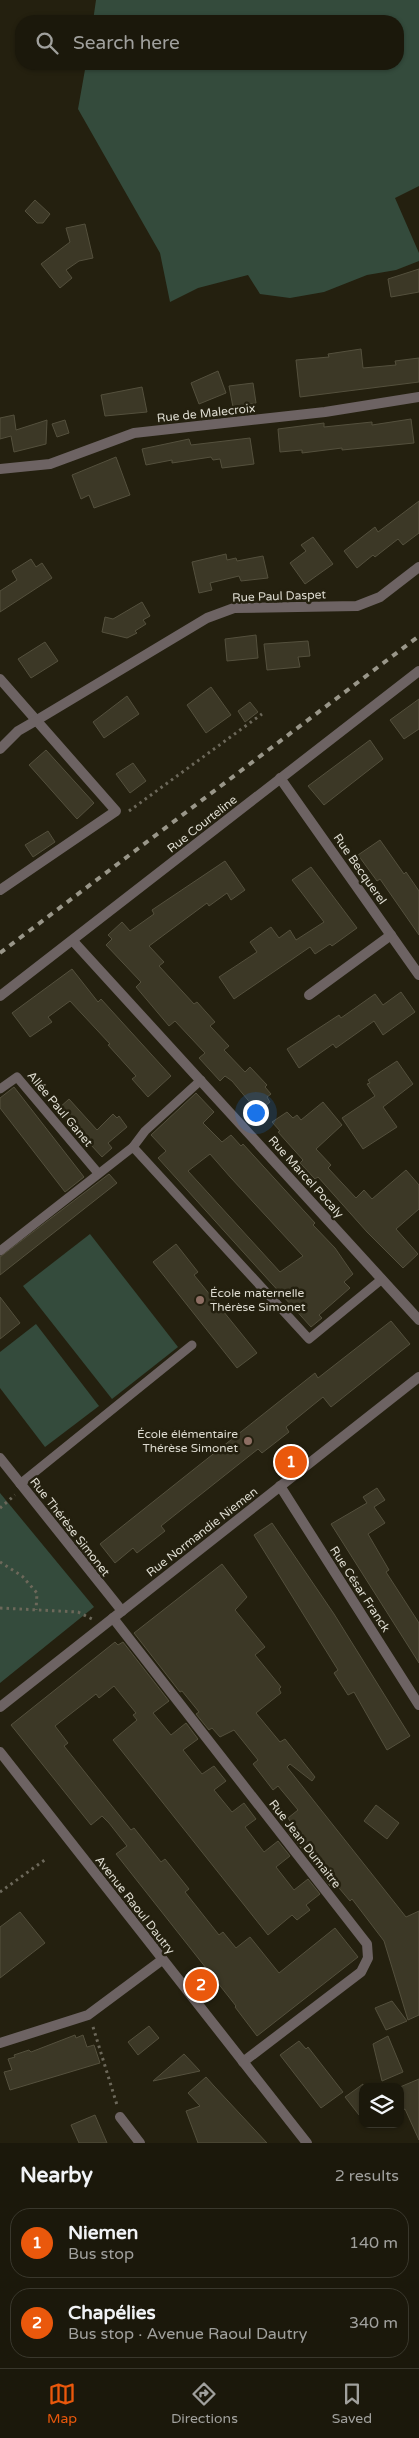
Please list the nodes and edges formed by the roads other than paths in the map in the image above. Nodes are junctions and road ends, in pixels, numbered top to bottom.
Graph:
1 (419, 398) edge
2 (0, 469) edge
3 (419, 567) edge
4 (419, 671) edge
5 (0, 679) edge
6 (37, 720) junction
7 (0, 748) edge
8 (280, 778) junction
9 (0, 890) edge
10 (391, 935) junction
11 (73, 941) junction
12 (419, 975) edge
13 (309, 995) dead end
14 (0, 996) edge
15 (201, 1080) junction
16 (0, 1089) edge
17 (133, 1147) junction
18 (98, 1173) junction
19 (0, 1251) edge
20 (382, 1279) junction
21 (418, 1317) edge
22 (192, 1345) dead end
23 (419, 1377) edge
24 (0, 1458) edge
25 (22, 1486) junction
26 (280, 1486) junction
27 (122, 1611) junction
28 (113, 1618) junction
29 (419, 1705) edge
30 (0, 1707) edge
31 (0, 1752) edge
32 (162, 1960) junction
33 (0, 2043) edge
34 (243, 2062) junction
35 (120, 2117) road end
36 (140, 2143) edge
37 (307, 2143) edge

1 - 2 street, Rue de Malecroix
3 - 6 street, Rue Paul Daspet
4 - 8 street, Rue Courteline
5 - 6 street
6 - 7 street, Rue Paul Daspet
6 - 9 street
8 - 10 street, Rue Becquerel
8 - 11 street, Rue Courteline
10 - 12 street, Rue Becquerel
10 - 13 street
11 - 14 street, Rue Courteline
11 - 15 street, Rue Marcel Pocaly
15 - 17 lane
15 - 20 street, Rue Marcel Pocaly
16 - 18 lane, Allée Paul Ganet
17 - 18 lane
17 - 20 lane
18 - 19 lane
20 - 21 street, Rue Marcel Pocaly
22 - 25 lane
23 - 26 street, Rue Normandie Niemen
24 - 25 street, Rue Thérèse Simonet
25 - 27 street, Rue Thérèse Simonet
26 - 27 street, Rue Normandie Niemen
26 - 29 street, Rue César Franck
27 - 28 street, Rue Normandie Niemen
28 - 30 street, Rue Normandie Niemen
28 - 34 street, Rue Jean Dumaitre
31 - 32 street, Avenue Raoul Dautry
32 - 33 street
32 - 34 street, Avenue Raoul Dautry
34 - 37 street, Avenue Raoul Dautry
35 - 36 street

